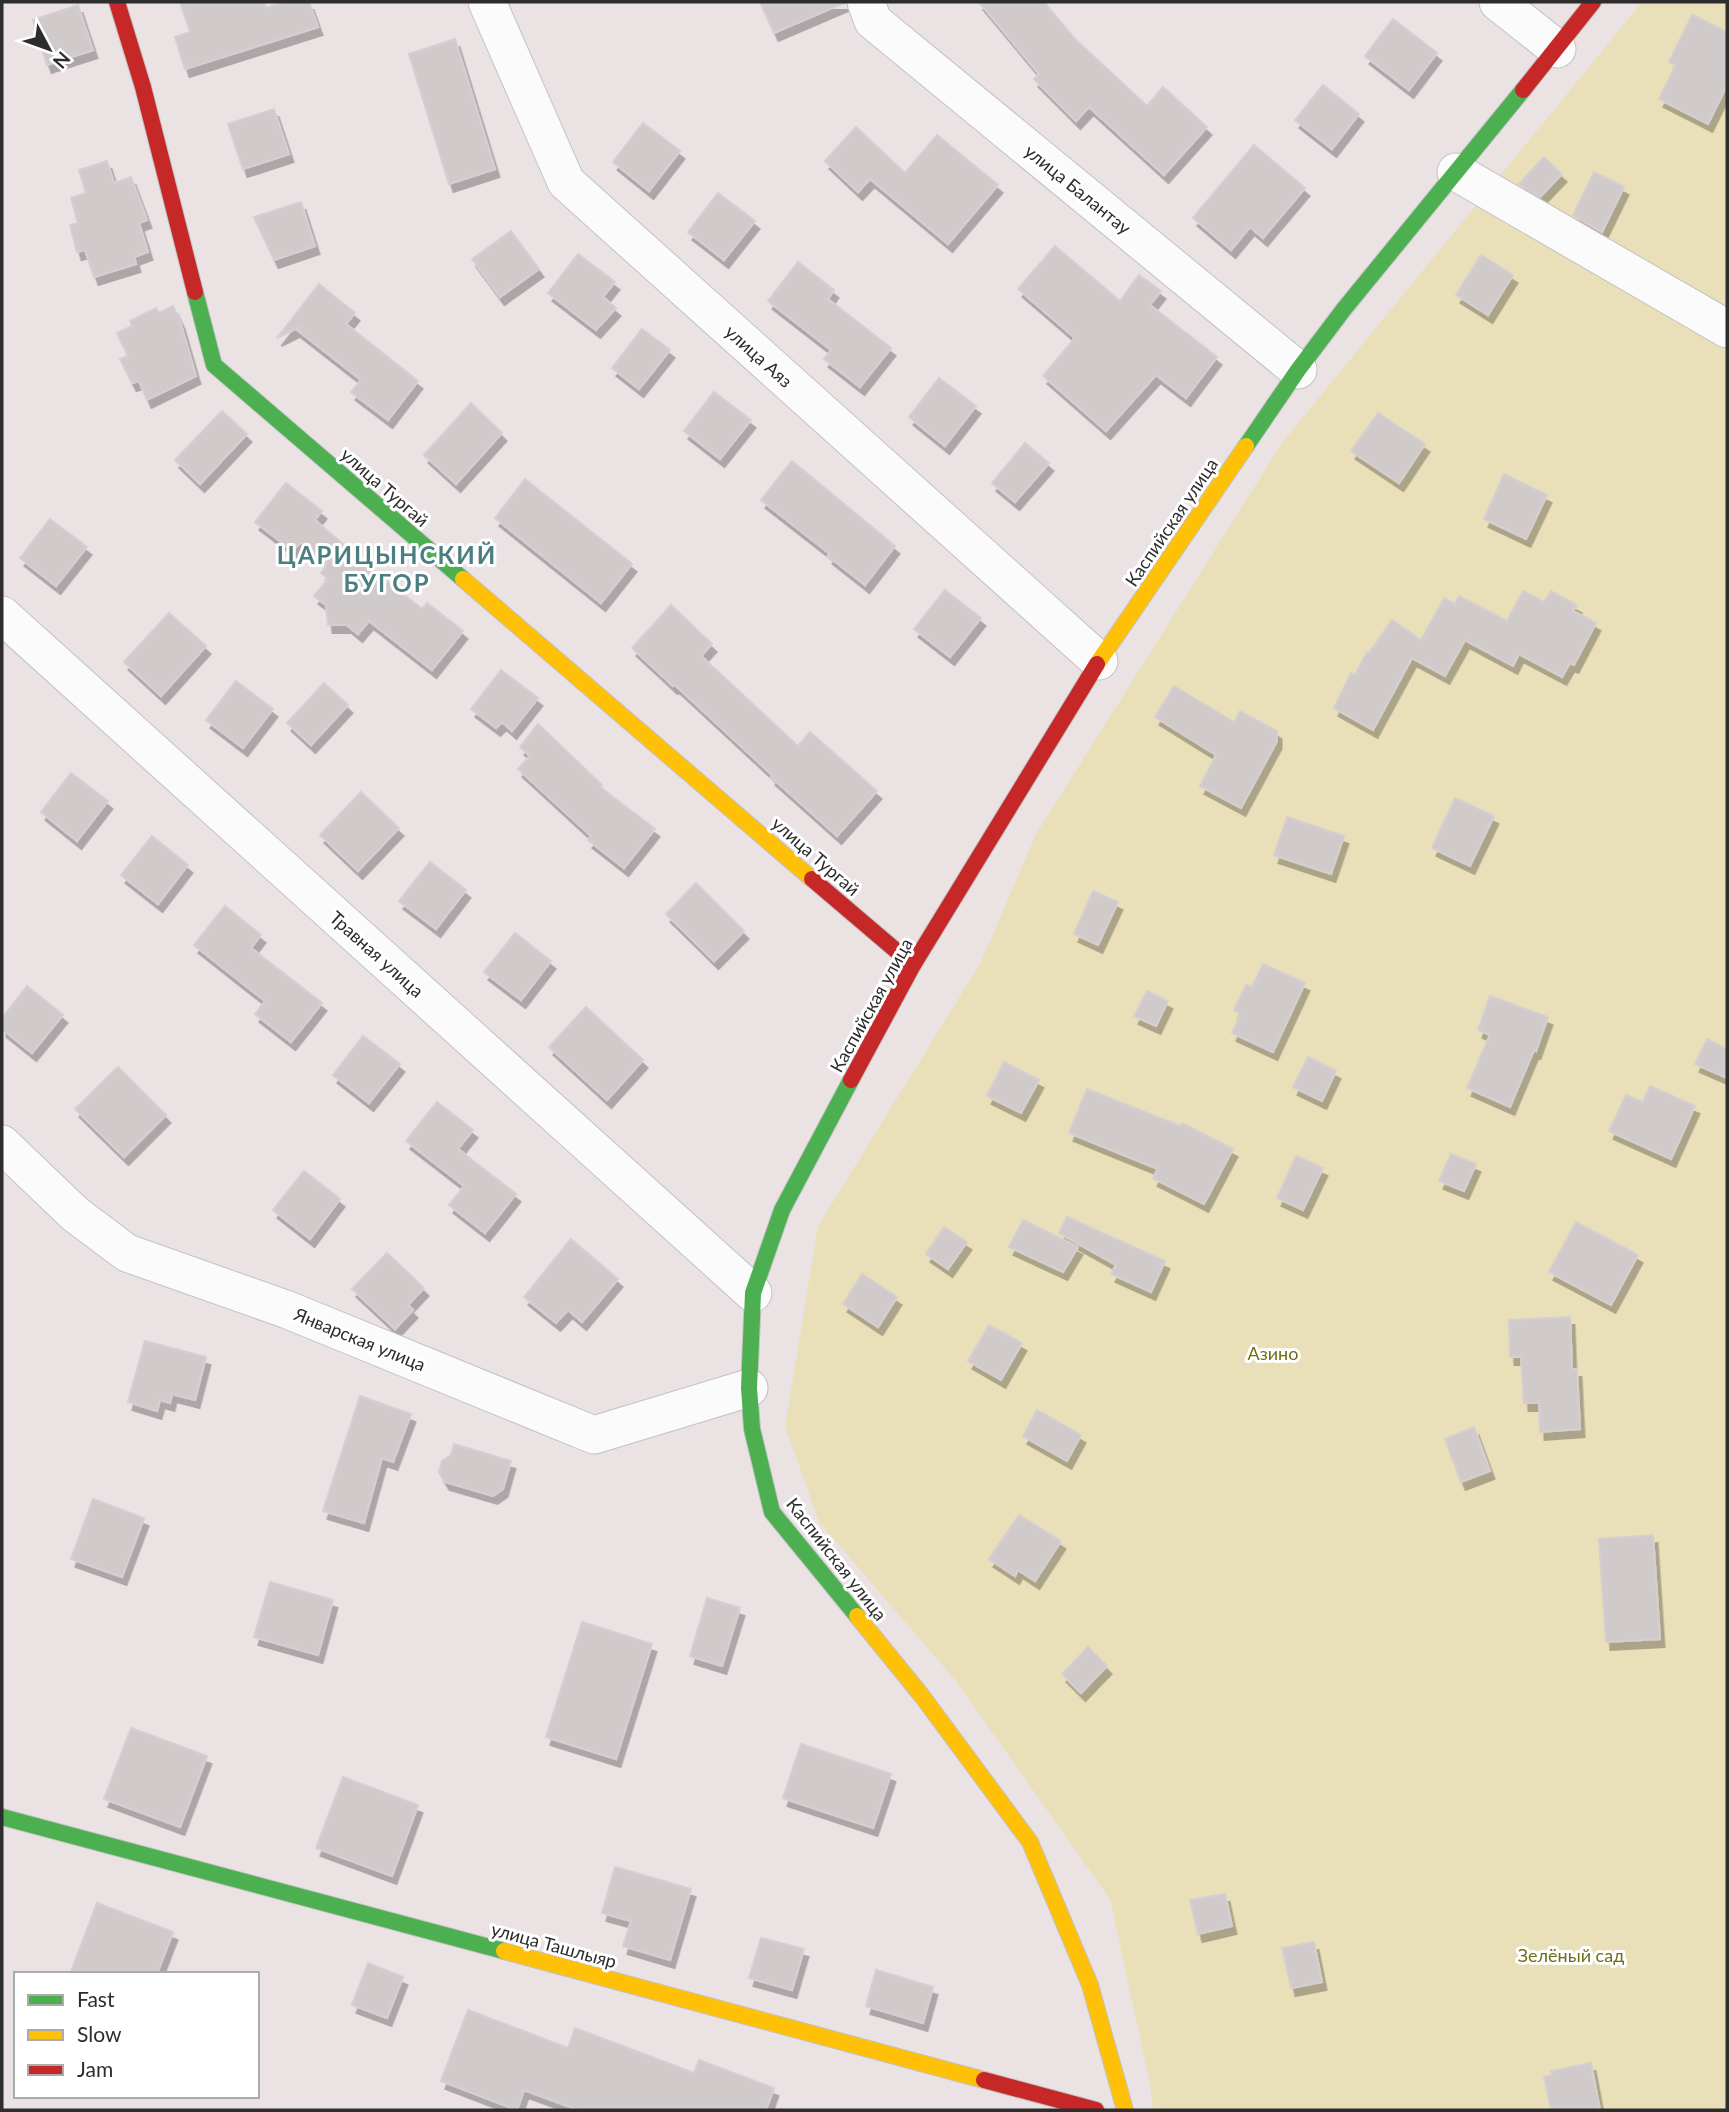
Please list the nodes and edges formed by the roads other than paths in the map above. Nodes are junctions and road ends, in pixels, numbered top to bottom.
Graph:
1 (117, 2) edge
2 (487, 2) edge
3 (866, 2) edge
4 (1498, 2) edge
5 (1593, 2) edge
6 (1557, 49) junction
7 (1456, 172) junction
8 (1727, 329) edge
9 (1298, 370) junction
10 (2, 615) edge
11 (1099, 661) junction
12 (913, 965) junction
13 (2, 1144) edge
14 (753, 1293) junction
15 (749, 1388) junction
16 (2, 1817) edge
17 (1096, 2110) edge
18 (1125, 2110) edge

1 - 12 street, улица Тургай
2 - 11 street, улица Аяз
3 - 9 street, улица Балантау
4 - 6 street
5 - 6 street, Каспийская улица
6 - 7 street, Каспийская улица
7 - 8 street
7 - 9 street, Каспийская улица
9 - 11 street, Каспийская улица
10 - 14 street, Травная улица
11 - 12 street, Каспийская улица
12 - 14 street, Каспийская улица
13 - 15 street, Январская улица
14 - 15 street, Каспийская улица
15 - 18 street, Каспийская улица
16 - 17 street, улица Ташлыяр

